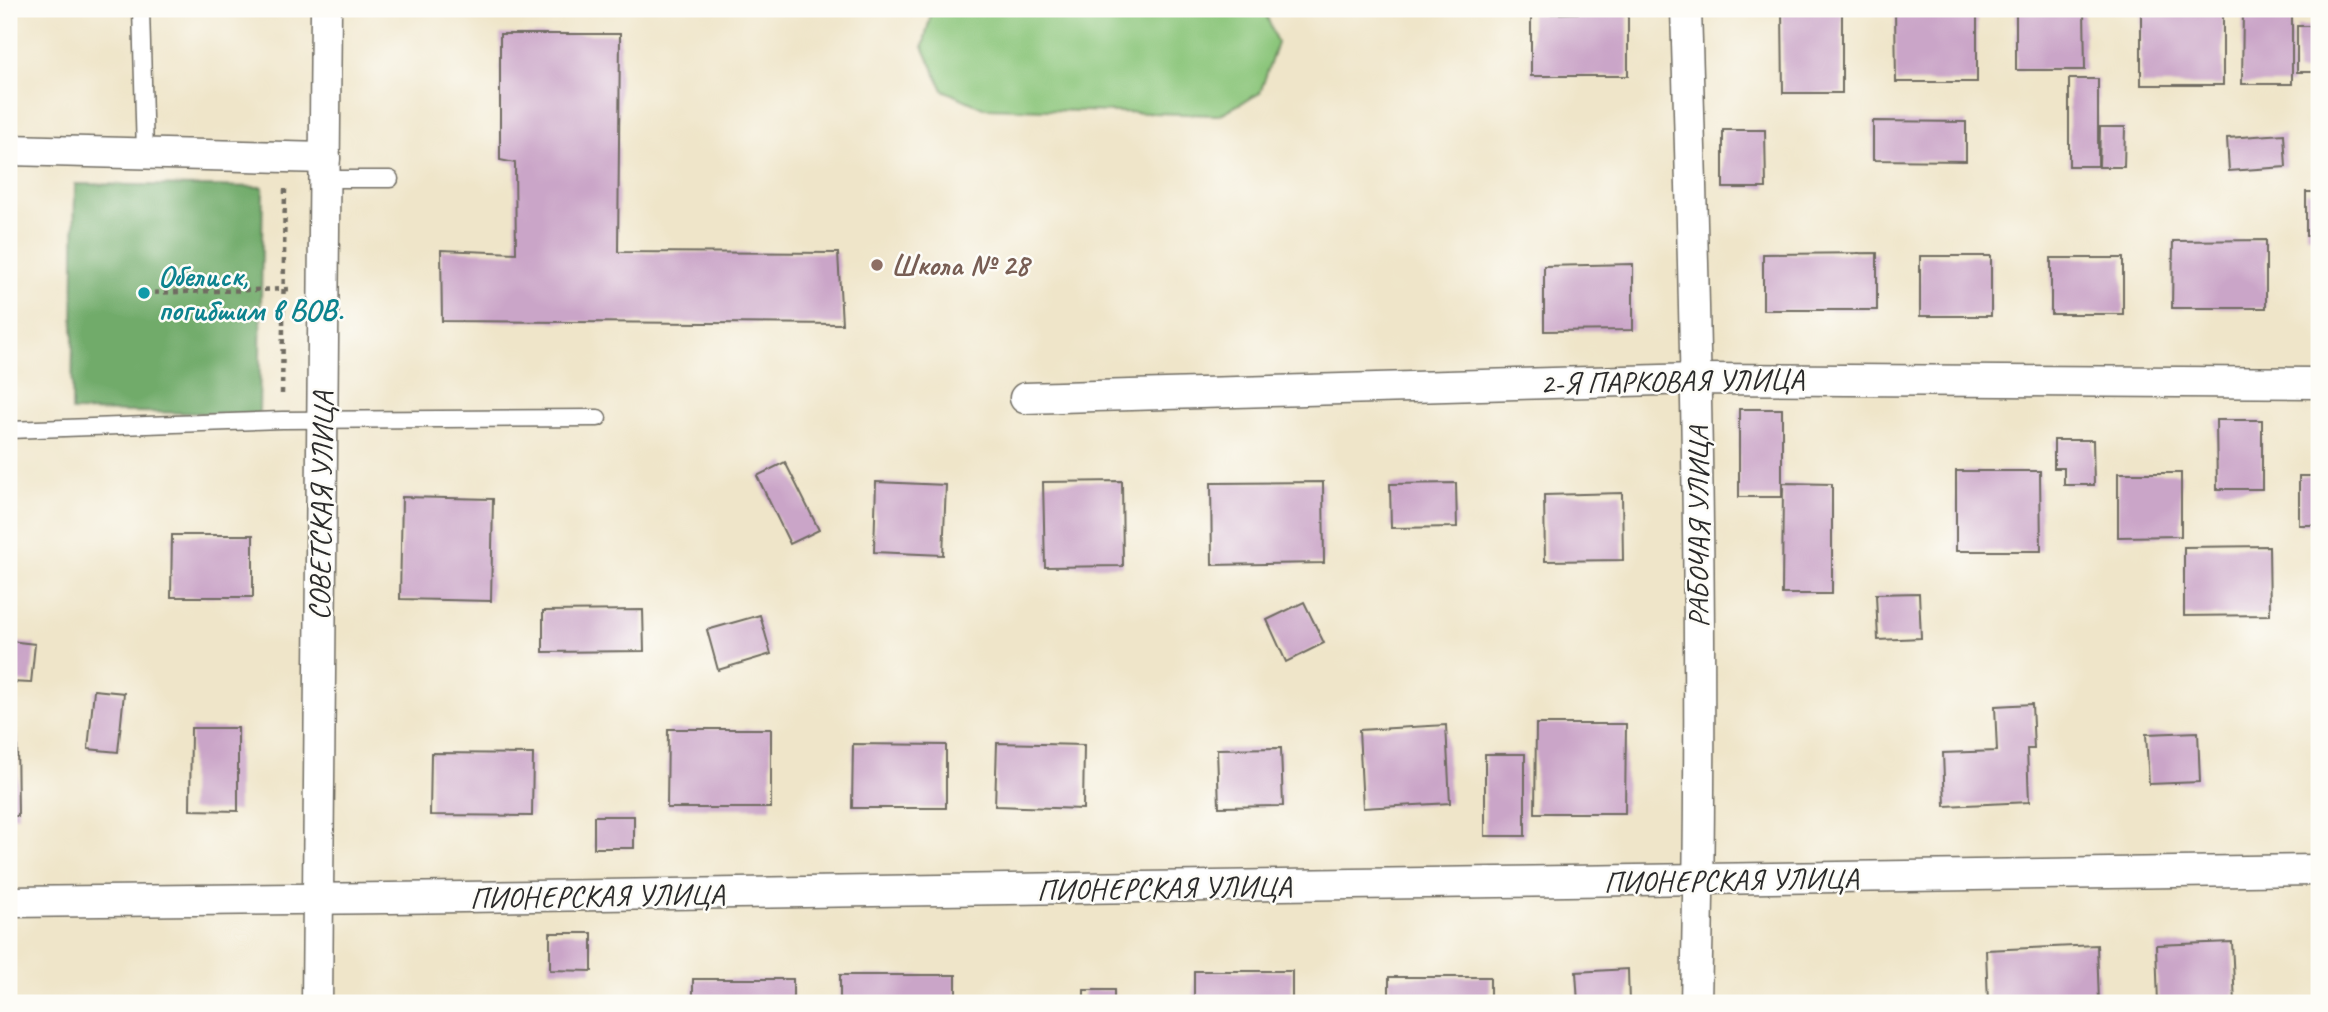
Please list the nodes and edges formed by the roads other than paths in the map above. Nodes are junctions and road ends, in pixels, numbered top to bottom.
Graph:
1 (141, 9) edge
2 (326, 9) edge
3 (1686, 9) edge
4 (9, 150) edge
5 (145, 154) junction
6 (325, 168) junction
7 (390, 179) dead end
8 (1698, 379) junction
9 (2319, 383) edge
10 (1025, 398) dead end
11 (598, 418) dead end
12 (321, 420) junction
13 (9, 430) edge
14 (2319, 870) edge
15 (1699, 880) junction
16 (318, 899) junction
17 (9, 902) edge
18 (317, 1003) edge
19 (1696, 1003) edge

1 - 5 lane
2 - 6 street, СОВЕТСКАЯ УЛИЦА
3 - 8 street, РАБОЧАЯ УЛИЦА
4 - 5 street
5 - 6 street
6 - 7 lane
6 - 12 street, СОВЕТСКАЯ УЛИЦА
8 - 9 street, 2-Я ПАРКОВАЯ УЛИЦА
8 - 10 street, 2-Я ПАРКОВАЯ УЛИЦА
8 - 15 street, РАБОЧАЯ УЛИЦА
11 - 12 lane
12 - 13 lane
12 - 16 street, СОВЕТСКАЯ УЛИЦА
14 - 15 street, ПИОНЕРСКАЯ УЛИЦА
15 - 16 street, ПИОНЕРСКАЯ УЛИЦА
15 - 19 street, РАБОЧАЯ УЛИЦА
16 - 17 street, ПИОНЕРСКАЯ УЛИЦА
16 - 18 street, СОВЕТСКАЯ УЛИЦА

